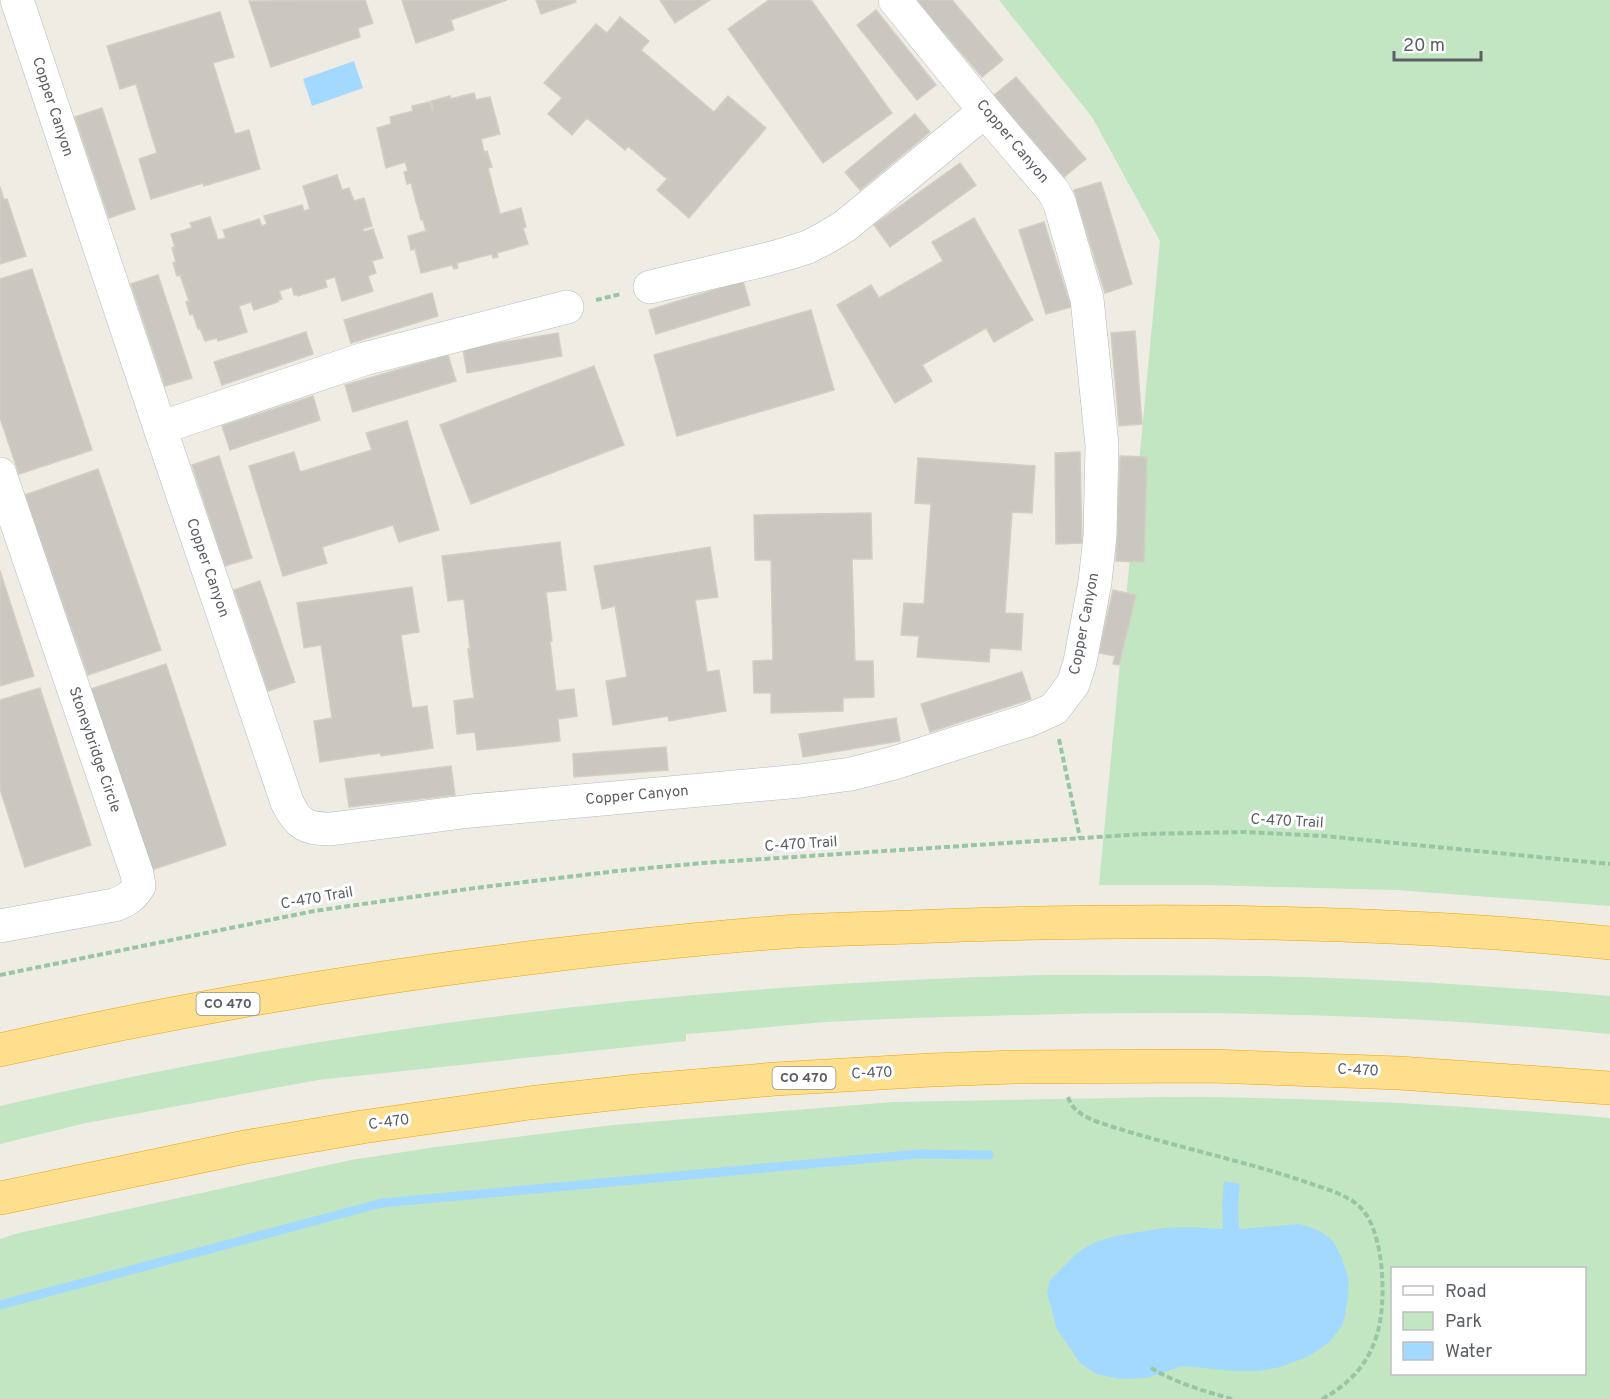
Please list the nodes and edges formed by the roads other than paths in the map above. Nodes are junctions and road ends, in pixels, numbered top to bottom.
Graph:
1 (17, 0) edge
2 (894, 0) edge
3 (985, 111) junction
4 (650, 286) road end
5 (567, 307) road end
6 (160, 428) junction
7 (0, 474) edge
8 (0, 926) edge
9 (1610, 943) edge
10 (0, 1050) edge
11 (1610, 1088) edge
12 (0, 1198) edge

1 - 6 lane, Copper Canyon
2 - 3 lane, Copper Canyon
3 - 4 lane
3 - 6 lane, Copper Canyon
5 - 6 lane
7 - 8 lane, Stoneybridge Circle
9 - 10 highway, CO 470
11 - 12 highway, C-470 / CO 470

